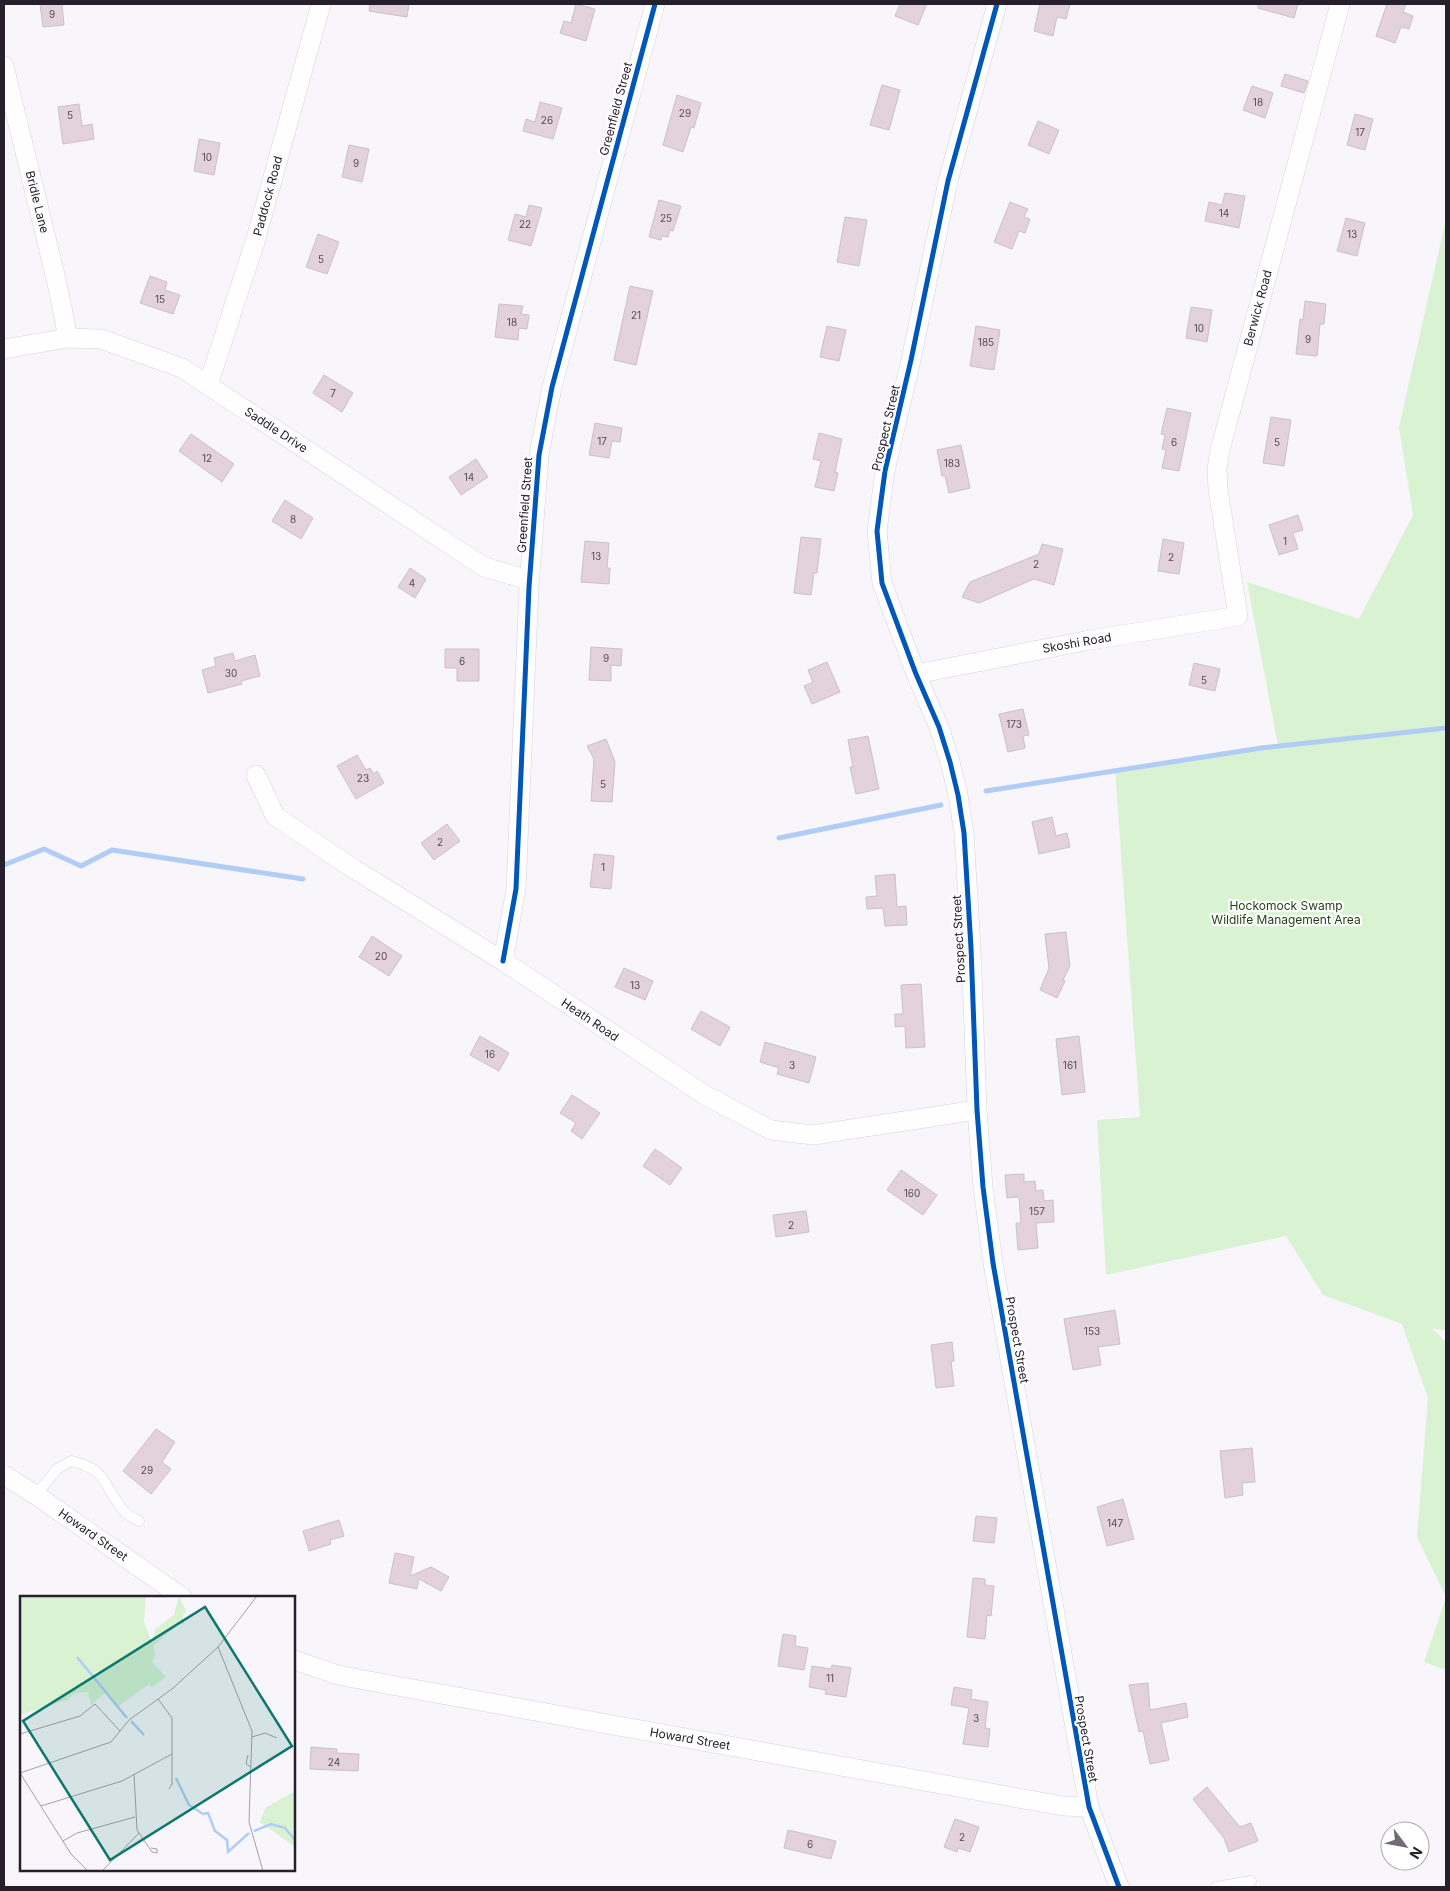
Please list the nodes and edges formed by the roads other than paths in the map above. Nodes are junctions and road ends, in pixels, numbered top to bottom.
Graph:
1 (320, 4) edge
2 (655, 4) edge
3 (997, 4) edge
4 (1340, 4) edge
5 (4, 66) edge
6 (68, 338) junction
7 (4, 350) edge
8 (208, 385) junction
9 (529, 580) junction
10 (1238, 616) joint
11 (916, 674) junction
12 (256, 776) dead end
13 (503, 961) junction
14 (977, 1110) junction
15 (4, 1475) edge
16 (36, 1495) junction
17 (139, 1522) dead end
18 (181, 1596) edge
19 (295, 1660) edge
20 (1088, 1807) junction
21 (1251, 1881) dead end
22 (1119, 1887) edge
23 (1216, 1887) edge

1 - 8 street, Paddock Road
2 - 9 street, Greenfield Street
3 - 11 street, Prospect Street
4 - 10 street, Berwick Road
5 - 6 street, Bridle Lane
6 - 7 street, Saddle Drive
6 - 8 street, Saddle Drive
8 - 9 street, Saddle Drive
9 - 13 street, Greenfield Street
10 - 11 street, Skoshi Road
11 - 14 street, Prospect Street
12 - 13 street, Heath Road
13 - 14 street, Heath Road
14 - 20 street, Prospect Street
15 - 16 street, Howard Street
16 - 17 lane
16 - 18 street, Howard Street
19 - 20 street, Howard Street
20 - 22 street, Prospect Street
21 - 23 lane

